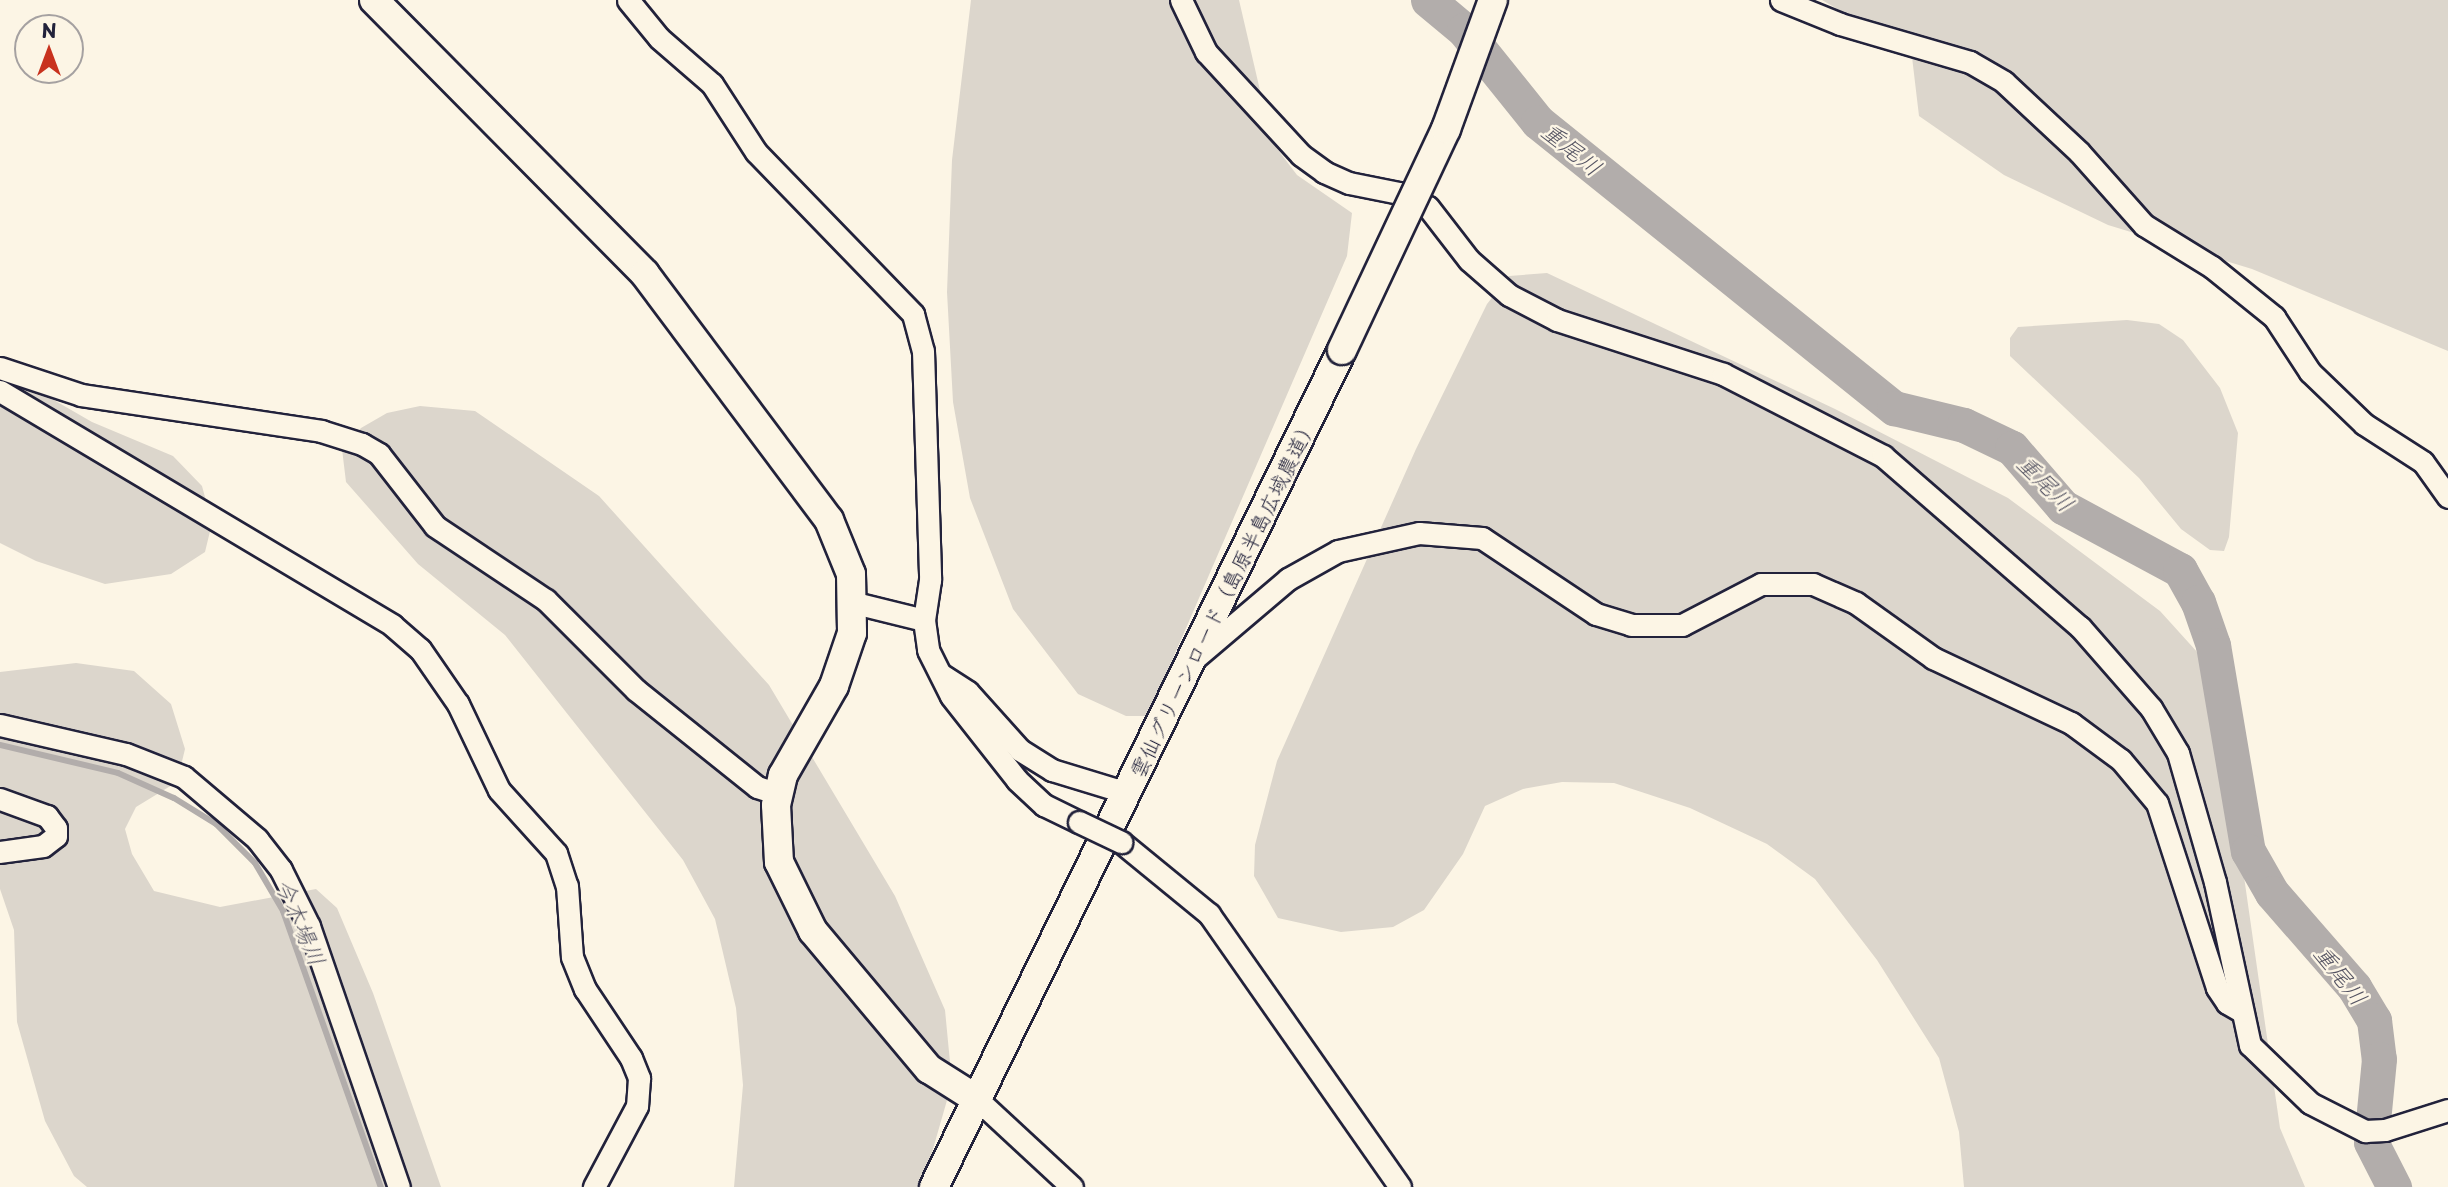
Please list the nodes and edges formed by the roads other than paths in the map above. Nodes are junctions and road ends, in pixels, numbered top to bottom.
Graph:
1 (374, 0) edge
2 (628, 0) edge
3 (1181, 0) edge
4 (1493, 0) edge
5 (1781, 0) edge
6 (0, 368) edge
7 (0, 391) edge
8 (2448, 497) edge
9 (855, 603) junction
10 (923, 620) junction
11 (1187, 664) junction
12 (940, 675) junction
13 (0, 725) edge
14 (1127, 793) junction
15 (779, 794) junction
16 (0, 799) edge
17 (0, 852) edge
18 (2241, 1011) junction
19 (978, 1100) junction
20 (2448, 1110) edge
21 (399, 1187) edge
22 (594, 1187) edge
23 (934, 1187) edge
24 (1072, 1187) edge
25 (1400, 1187) edge

1 - 9 street
2 - 10 street
3 - 18 street
4 - 11 street, 雲仙グリーンロード（島原半島広域農道）, bridge
5 - 8 street
6 - 15 street
7 - 22 street
9 - 10 street
9 - 15 street
10 - 12 street
11 - 14 street, 雲仙グリーンロード（島原半島広域農道）
11 - 18 street
12 - 14 street
12 - 25 street, bridge
13 - 21 street
14 - 19 street, 雲仙グリーンロード（島原半島広域農道）
15 - 19 street
16 - 17 street
18 - 20 street
19 - 23 street, 雲仙グリーンロード（島原半島広域農道）
19 - 24 street

